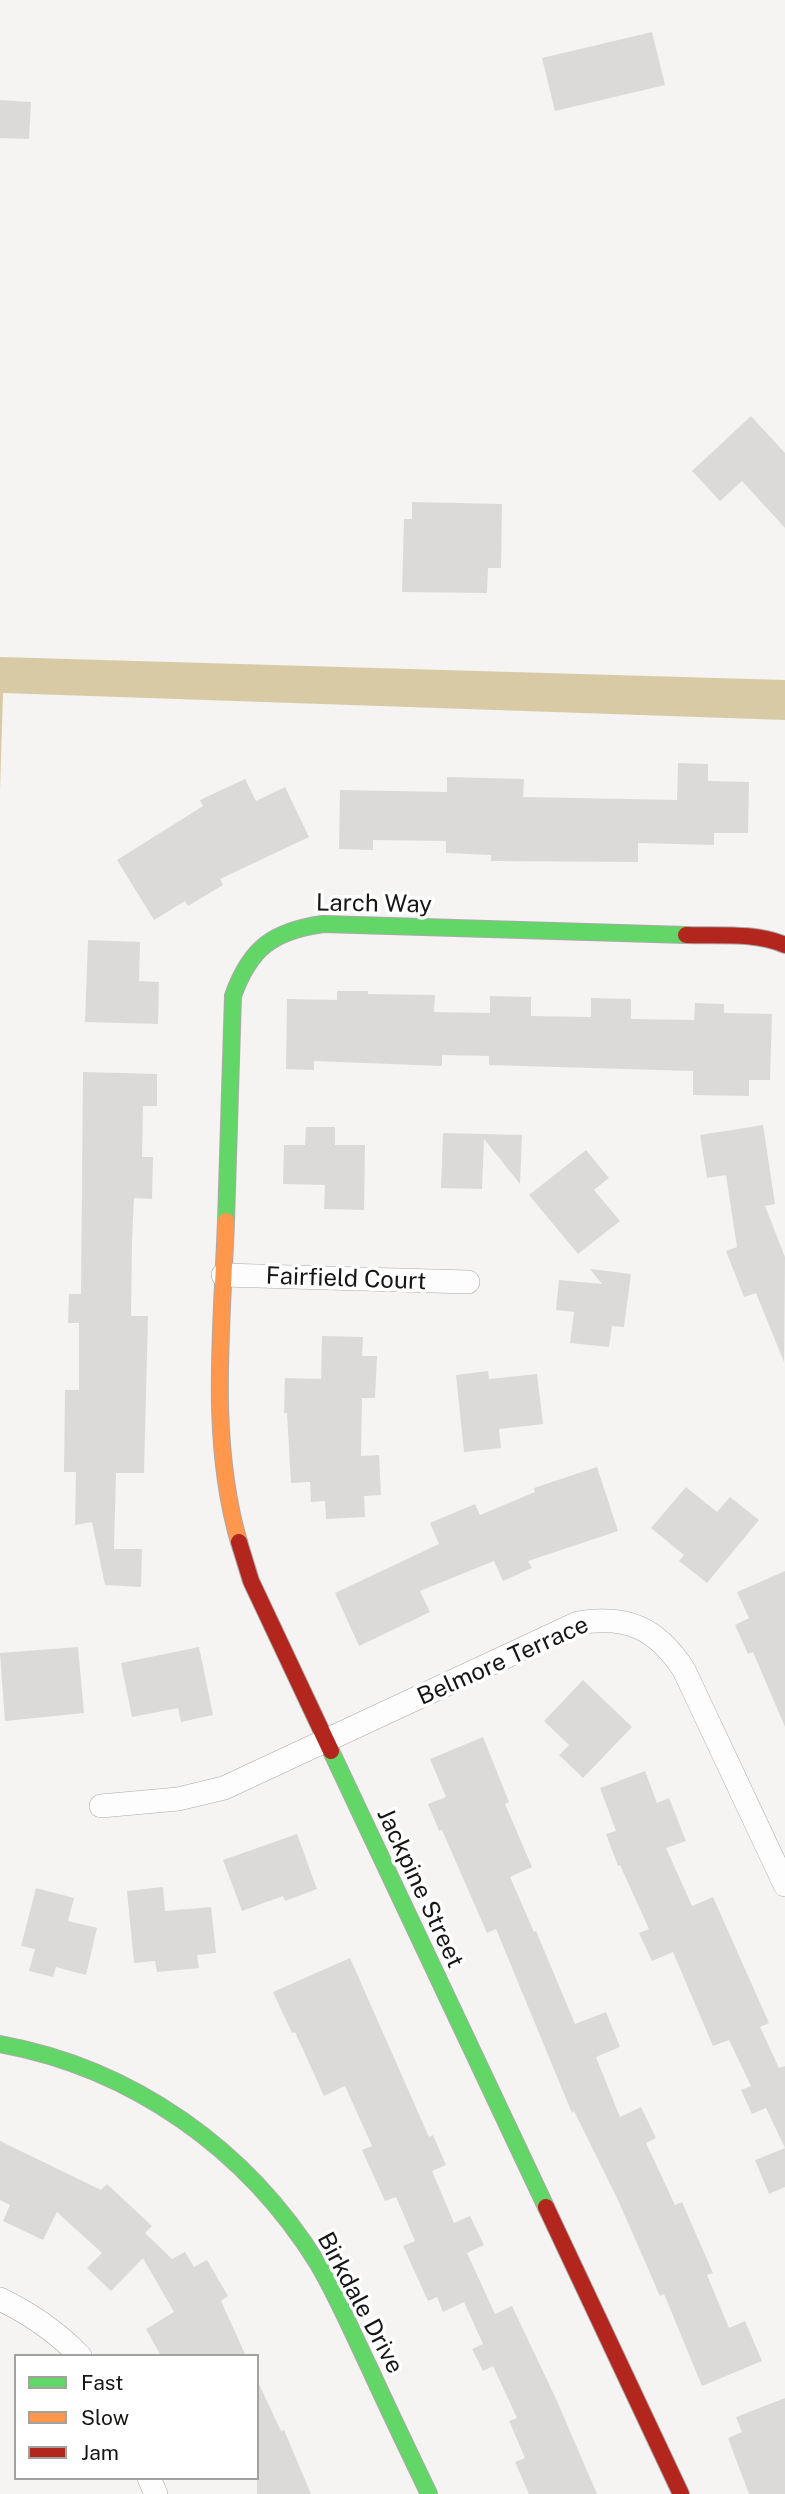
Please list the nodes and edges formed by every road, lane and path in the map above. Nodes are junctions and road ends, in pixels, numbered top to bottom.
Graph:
1 (785, 945) edge
2 (223, 1275) junction
3 (468, 1282) dead end
4 (326, 1741) junction
5 (101, 1806) dead end
6 (785, 1885) edge
7 (0, 2043) edge
8 (0, 2299) edge
9 (78, 2354) edge
10 (429, 2494) edge
11 (681, 2494) edge

1 - 2 street, Larch Way
2 - 3 street, Fairfield Court
2 - 4 street, Jackpine Street
4 - 5 street, Belmore Terrace
4 - 6 street, Belmore Terrace
4 - 11 street, Jackpine Street
7 - 10 street, Birkdale Drive
8 - 9 street

